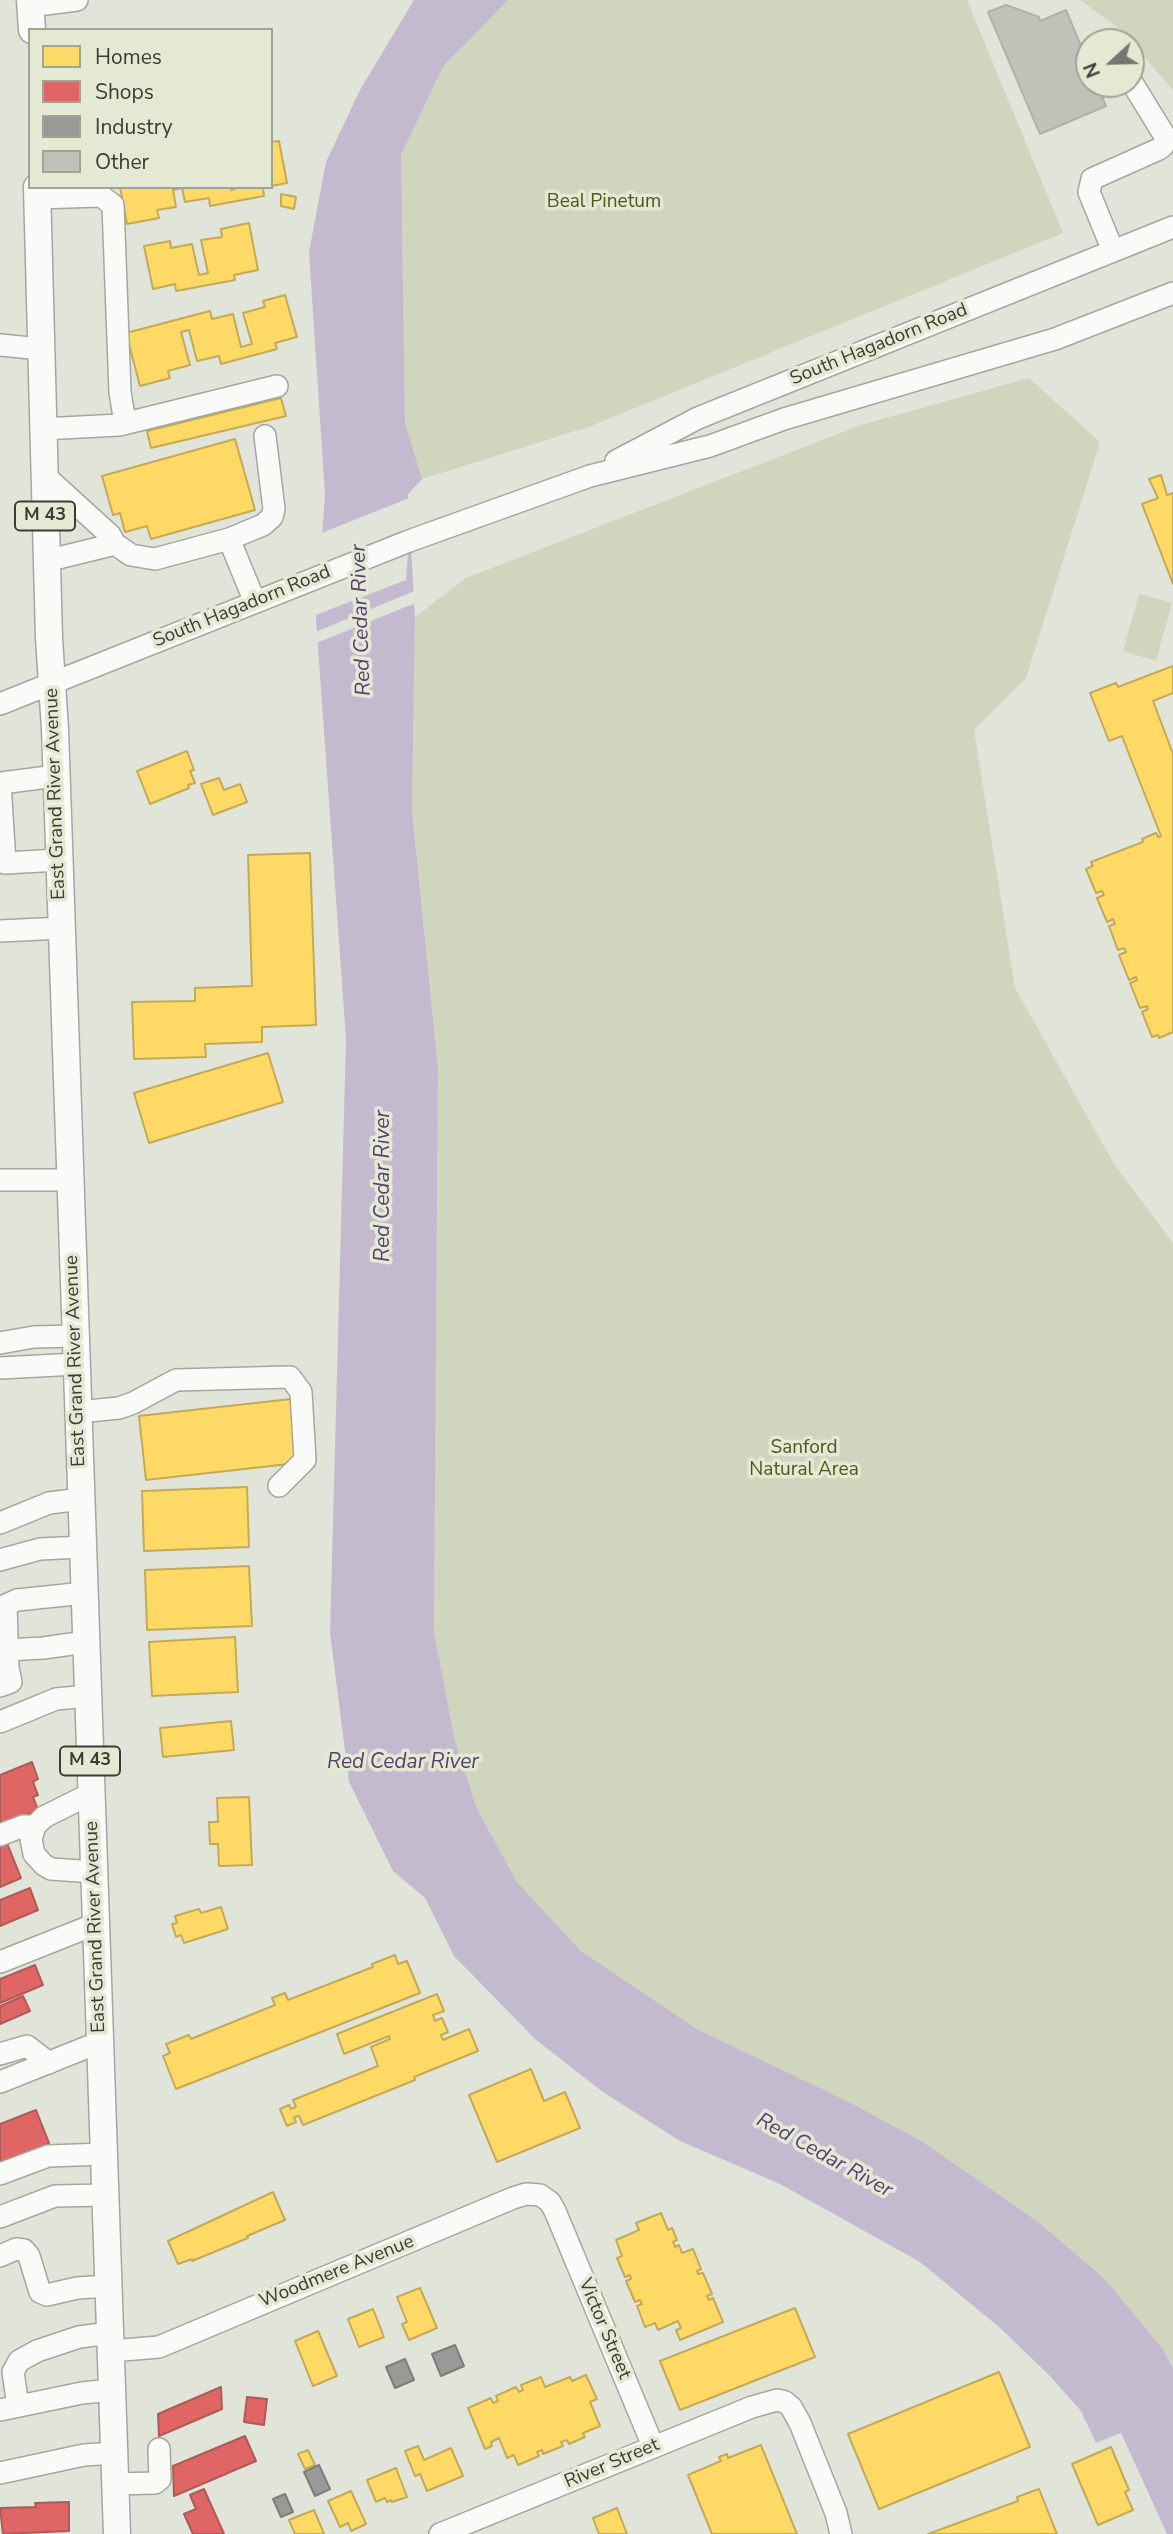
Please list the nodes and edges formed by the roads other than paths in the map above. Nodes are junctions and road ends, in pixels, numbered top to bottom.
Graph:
1 (77, 0) edge
2 (31, 12) edge
3 (1141, 98) edge
4 (37, 193) edge
5 (1173, 227) edge
6 (1113, 251) junction
7 (1173, 293) edge
8 (0, 345) edge
9 (41, 349) junction
10 (277, 386) dead end
11 (125, 423) junction
12 (43, 429) junction
13 (265, 436) dead end
14 (44, 475) junction
15 (590, 475) junction
16 (229, 539) junction
17 (115, 544) junction
18 (46, 561) junction
19 (255, 602) junction
20 (52, 683) junction
21 (0, 704) edge
22 (56, 776) junction
23 (1, 783) edge
24 (59, 860) junction
25 (2, 869) edge
26 (62, 928) junction
27 (0, 930) edge
28 (0, 1180) edge
29 (70, 1180) junction
30 (75, 1336) junction
31 (0, 1343) edge
32 (76, 1364) junction
33 (0, 1368) edge
34 (78, 1412) junction
35 (279, 1486) dead end
36 (81, 1499) junction
37 (0, 1523) edge
38 (83, 1547) junction
39 (0, 1560) edge
40 (85, 1593) junction
41 (86, 1642) junction
42 (7, 1650) junction
43 (5, 1684) edge
44 (88, 1696) junction
45 (0, 1722) edge
46 (92, 1793) junction
47 (35, 1826) junction
48 (0, 1835) edge
49 (94, 1872) junction
50 (96, 1924) junction
51 (0, 1962) edge
52 (100, 2042) junction
53 (0, 2054) edge
54 (49, 2063) junction
55 (0, 2082) edge
56 (104, 2154) junction
57 (0, 2174) edge
58 (105, 2195) junction
59 (555, 2211) joint
60 (0, 2217) edge
61 (0, 2256) edge
62 (108, 2286) junction
63 (111, 2342) junction
64 (112, 2390) junction
65 (9, 2408) edge
66 (653, 2446) junction
67 (159, 2449) dead end
68 (114, 2453) junction
69 (0, 2473) edge
70 (116, 2484) junction
71 (117, 2534) edge
72 (440, 2534) edge
73 (841, 2534) edge

1 - 2 street
3 - 6 street
4 - 9 main road, East Grand River Avenue / M 43
4 - 11 street
5 - 6 street, South Hagadorn Road
6 - 15 street, South Hagadorn Road
7 - 15 street, South Hagadorn Road
8 - 9 street
9 - 12 main road, East Grand River Avenue / M 43
10 - 11 street
11 - 12 street
12 - 14 main road, East Grand River Avenue / M 43
13 - 16 street
14 - 17 street
14 - 18 main road, East Grand River Avenue / M 43
15 - 19 street, South Hagadorn Road
16 - 17 street
16 - 19 street
17 - 18 street
18 - 20 main road, East Grand River Avenue / M 43
19 - 20 street, South Hagadorn Road
20 - 21 street, South Hagadorn Road
20 - 22 main road, East Grand River Avenue / M 43
22 - 23 street
22 - 24 main road, East Grand River Avenue / M 43
23 - 25 street
24 - 25 street
24 - 26 main road, East Grand River Avenue / M 43
26 - 27 street
26 - 29 main road, East Grand River Avenue / M 43
28 - 29 street
29 - 30 main road, East Grand River Avenue / M 43
30 - 31 street
30 - 32 main road, East Grand River Avenue / M 43
32 - 33 street
32 - 34 main road, East Grand River Avenue / M 43
34 - 35 street
34 - 36 main road, East Grand River Avenue / M 43
36 - 37 street
36 - 38 main road, East Grand River Avenue / M 43
38 - 39 street
38 - 40 main road, East Grand River Avenue / M 43
40 - 41 main road, East Grand River Avenue / M 43
40 - 42 street
41 - 42 street
41 - 44 main road, East Grand River Avenue / M 43
42 - 43 street
44 - 45 street
44 - 46 main road, East Grand River Avenue / M 43
46 - 47 street
46 - 49 main road, East Grand River Avenue / M 43
47 - 48 street
47 - 49 street
49 - 50 main road, East Grand River Avenue / M 43
50 - 51 street
50 - 52 main road, East Grand River Avenue / M 43
52 - 54 street
52 - 56 main road, East Grand River Avenue / M 43
53 - 54 street
54 - 55 street
56 - 57 street
56 - 58 main road, East Grand River Avenue / M 43
58 - 60 street
58 - 62 main road, East Grand River Avenue / M 43
59 - 63 street, Woodmere Avenue
59 - 66 street, Victor Street
61 - 62 street
62 - 63 main road, East Grand River Avenue / M 43
63 - 64 main road, East Grand River Avenue / M 43
63 - 65 street, Woodmere Avenue
64 - 65 street
64 - 68 main road, East Grand River Avenue / M 43
66 - 72 street, River Street
66 - 73 street, River Street
67 - 70 street
68 - 69 street
68 - 70 main road, East Grand River Avenue / M 43
70 - 71 main road, East Grand River Avenue / M 43

